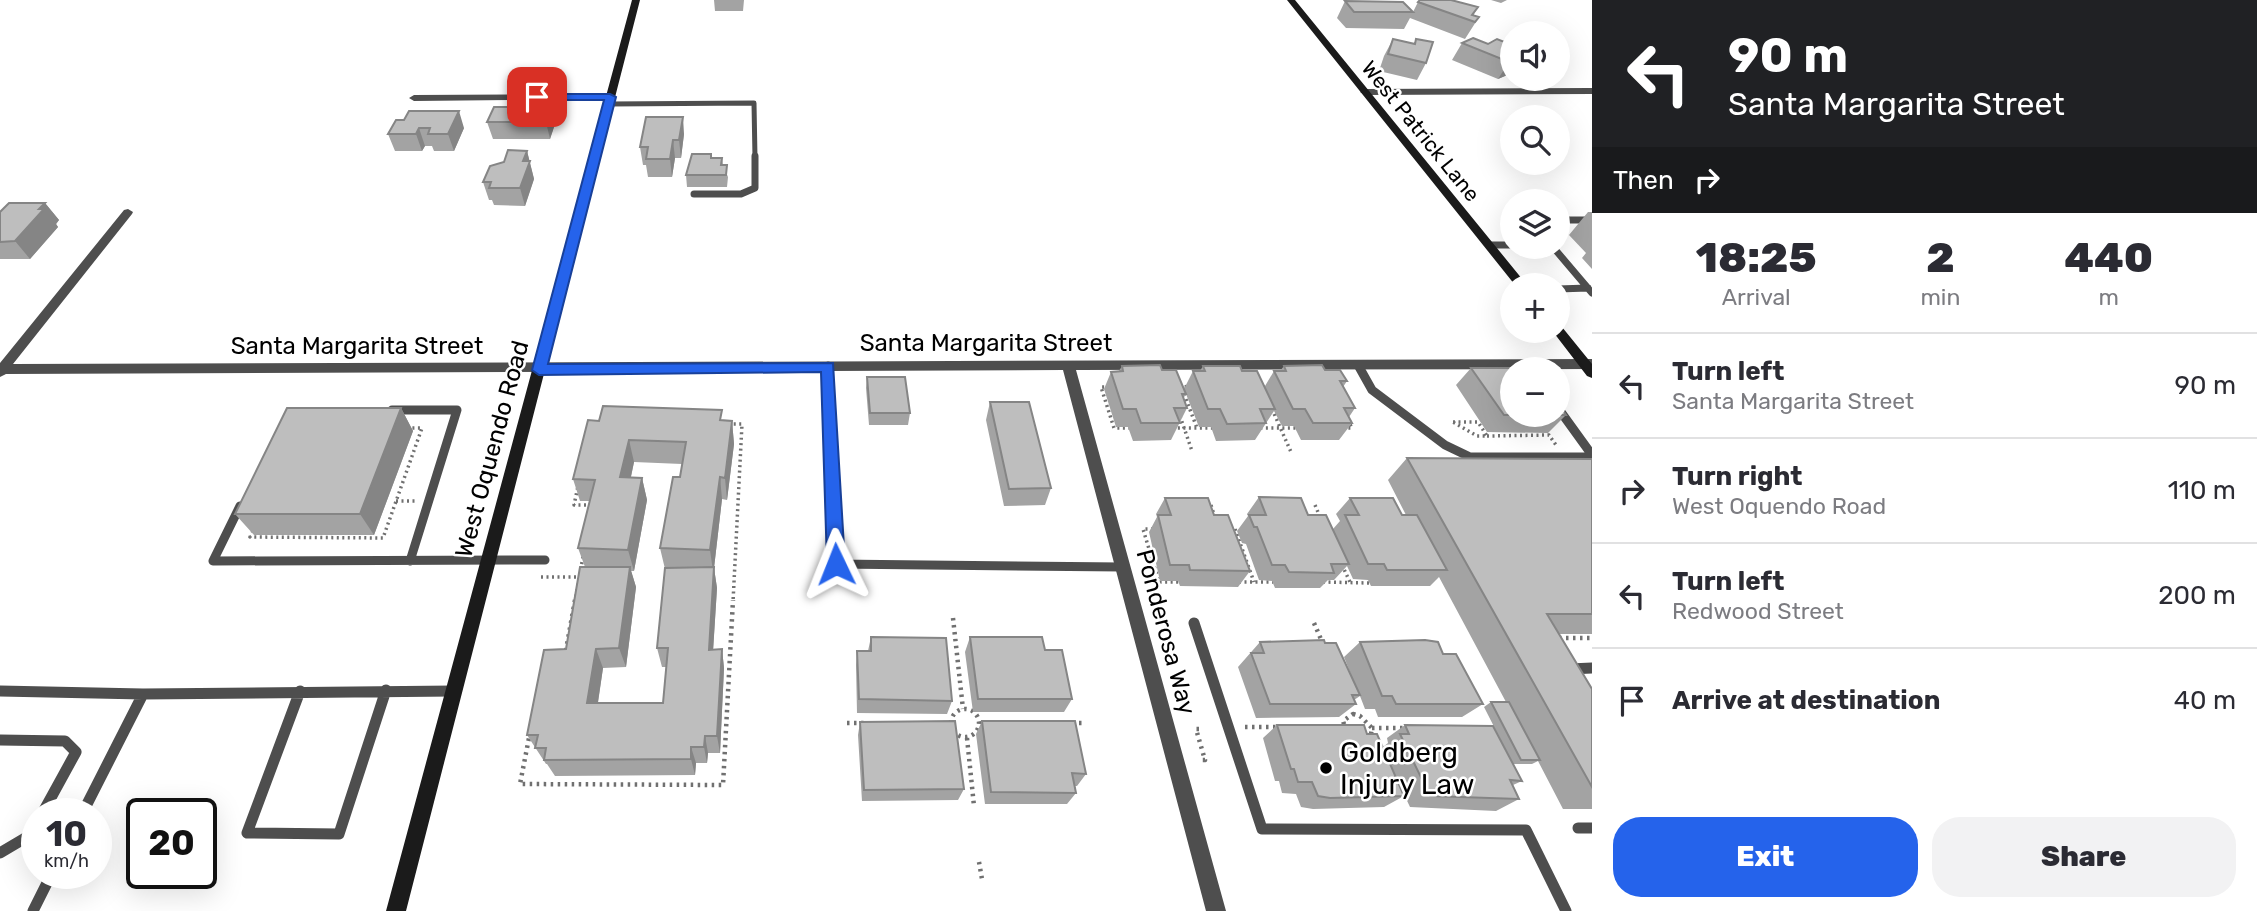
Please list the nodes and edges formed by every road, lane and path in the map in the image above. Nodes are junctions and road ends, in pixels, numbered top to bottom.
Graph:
1 (636, 0) edge
2 (1291, 0) edge
3 (1592, 91) edge
4 (1365, 92) junction
5 (414, 98) dead end
6 (609, 100) junction
7 (694, 194) dead end
8 (128, 212) dead end
9 (1570, 220) edge
10 (1592, 220) edge
11 (1489, 245) junction
12 (1500, 245) edge
13 (1563, 259) edge
14 (1511, 273) edge
15 (1570, 289) edge
16 (1590, 290) edge
17 (1569, 343) edge
18 (1357, 365) junction
19 (828, 366) junction
20 (1068, 366) junction
21 (1589, 367) edge
22 (539, 370) junction
23 (2, 371) edge
24 (1168, 387) junction
25 (1181, 387) junction
26 (1248, 387) junction
27 (1261, 387) junction
28 (1172, 397) edge
29 (1253, 397) edge
30 (1266, 397) edge
31 (1271, 407) edge
32 (1176, 408) edge
33 (381, 410) edge
34 (1262, 418) edge
35 (1570, 425) edge
36 (397, 428) edge
37 (1184, 428) junction
38 (1197, 428) junction
39 (1267, 428) junction
40 (1281, 428) junction
41 (1487, 436) junction
42 (1566, 447) dead end
43 (1192, 450) dead end
44 (1292, 452) dead end
45 (1592, 456) edge
46 (247, 491) edge
47 (1211, 505) edge
48 (1315, 505) dead end
49 (256, 525) edge
50 (1160, 529) edge
51 (1220, 529) edge
52 (1227, 529) edge
53 (1234, 529) junction
54 (1244, 529) dead end
55 (1326, 529) edge
56 (545, 560) dead end
57 (410, 561) junction
58 (488, 561) junction
59 (1340, 561) edge
60 (1122, 567) junction
61 (1236, 571) edge
62 (1333, 571) edge
63 (541, 577) dead end
64 (579, 577) junction
65 (1178, 582) dead end
66 (1254, 582) junction
67 (1273, 582) dead end
68 (1317, 582) edge
69 (1337, 582) junction
70 (1350, 582) junction
71 (1369, 583) dead end
72 (953, 618) dead end
73 (1194, 623) dead end
74 (1314, 623) dead end
75 (1324, 645) edge
76 (1592, 668) edge
77 (1574, 678) edge
78 (386, 690) junction
79 (300, 691) junction
80 (454, 691) junction
81 (1, 693) edge
82 (143, 694) junction
83 (1348, 702) edge
84 (963, 709) junction
85 (1353, 714) junction
86 (847, 723) dead end
87 (873, 723) edge
88 (937, 723) edge
89 (950, 723) junction
90 (979, 723) junction
91 (993, 723) edge
92 (1060, 723) edge
93 (1086, 723) dead end
94 (1245, 727) dead end
95 (1282, 727) edge
96 (1331, 727) edge
97 (1343, 727) junction
98 (1373, 728) junction
99 (1414, 728) edge
100 (1199, 729) dead end
101 (967, 738) junction
102 (0, 740) edge
103 (1199, 760) dead end
104 (51, 798) edge
105 (90, 798) edge
106 (974, 807) dead end
107 (1578, 828) dead end
108 (1592, 828) edge
109 (21, 841) edge
110 (0, 853) edge
111 (979, 862) dead end
112 (982, 879) dead end
113 (44, 889) edge
114 (33, 911) edge
115 (396, 911) edge
116 (1216, 911) edge
117 (1566, 911) edge

1 - 6 street, West Oquendo Road
2 - 4 street, West Patrick Lane
3 - 4 street
4 - 11 street, West Patrick Lane
5 - 6 street
6 - 7 lane
6 - 22 street, West Oquendo Road
8 - 23 street
9 - 10 lane
11 - 12 lane
11 - 14 street, West Patrick Lane
13 - 16 lane
15 - 16 lane
17 - 21 street
18 - 20 street, Santa Margarita Street
18 - 21 street, Santa Margarita Street
18 - 45 lane
19 - 20 street, Santa Margarita Street
19 - 22 street, Santa Margarita Street
19 - 60 lane
20 - 60 street, Ponderosa Way
22 - 23 street, Santa Margarita Street
22 - 58 street, West Oquendo Road
24 - 25 path
24 - 28 path
24 - 37 path
25 - 26 path
25 - 38 path
26 - 27 path
26 - 29 path
27 - 30 path
27 - 40 path
31 - 40 path
32 - 37 path
33 - 57 lane
34 - 39 path
35 - 45 lane
36 - 49 path
37 - 38 path
37 - 43 path
38 - 39 path
39 - 40 path
40 - 44 path
41 - 41 path
41 - 42 path
46 - 57 lane
47 - 51 path
48 - 55 path
50 - 65 path
52 - 53 path
53 - 54 path
53 - 66 path
56 - 58 lane
57 - 58 lane
58 - 80 street, West Oquendo Road
59 - 70 path
60 - 116 street, Ponderosa Way
61 - 66 path
62 - 69 path
63 - 64 path
64 - 64 path
66 - 67 path
68 - 69 path
69 - 70 path
70 - 71 path
72 - 84 path
73 - 117 lane
74 - 75 path
76 - 77 lane
78 - 79 lane
78 - 79 lane
78 - 80 lane
79 - 82 lane
80 - 115 street, West Oquendo Road
81 - 82 lane
82 - 105 lane
83 - 85 path
84 - 89 path
84 - 90 path
85 - 97 path
85 - 98 path
86 - 87 path
88 - 89 path
89 - 101 path
90 - 91 path
90 - 101 path
92 - 93 path
94 - 95 path
96 - 97 path
97 - 98 path
98 - 99 path
100 - 103 path
101 - 106 path
102 - 104 lane
107 - 108 lane
109 - 110 lane
111 - 112 path
113 - 114 lane

